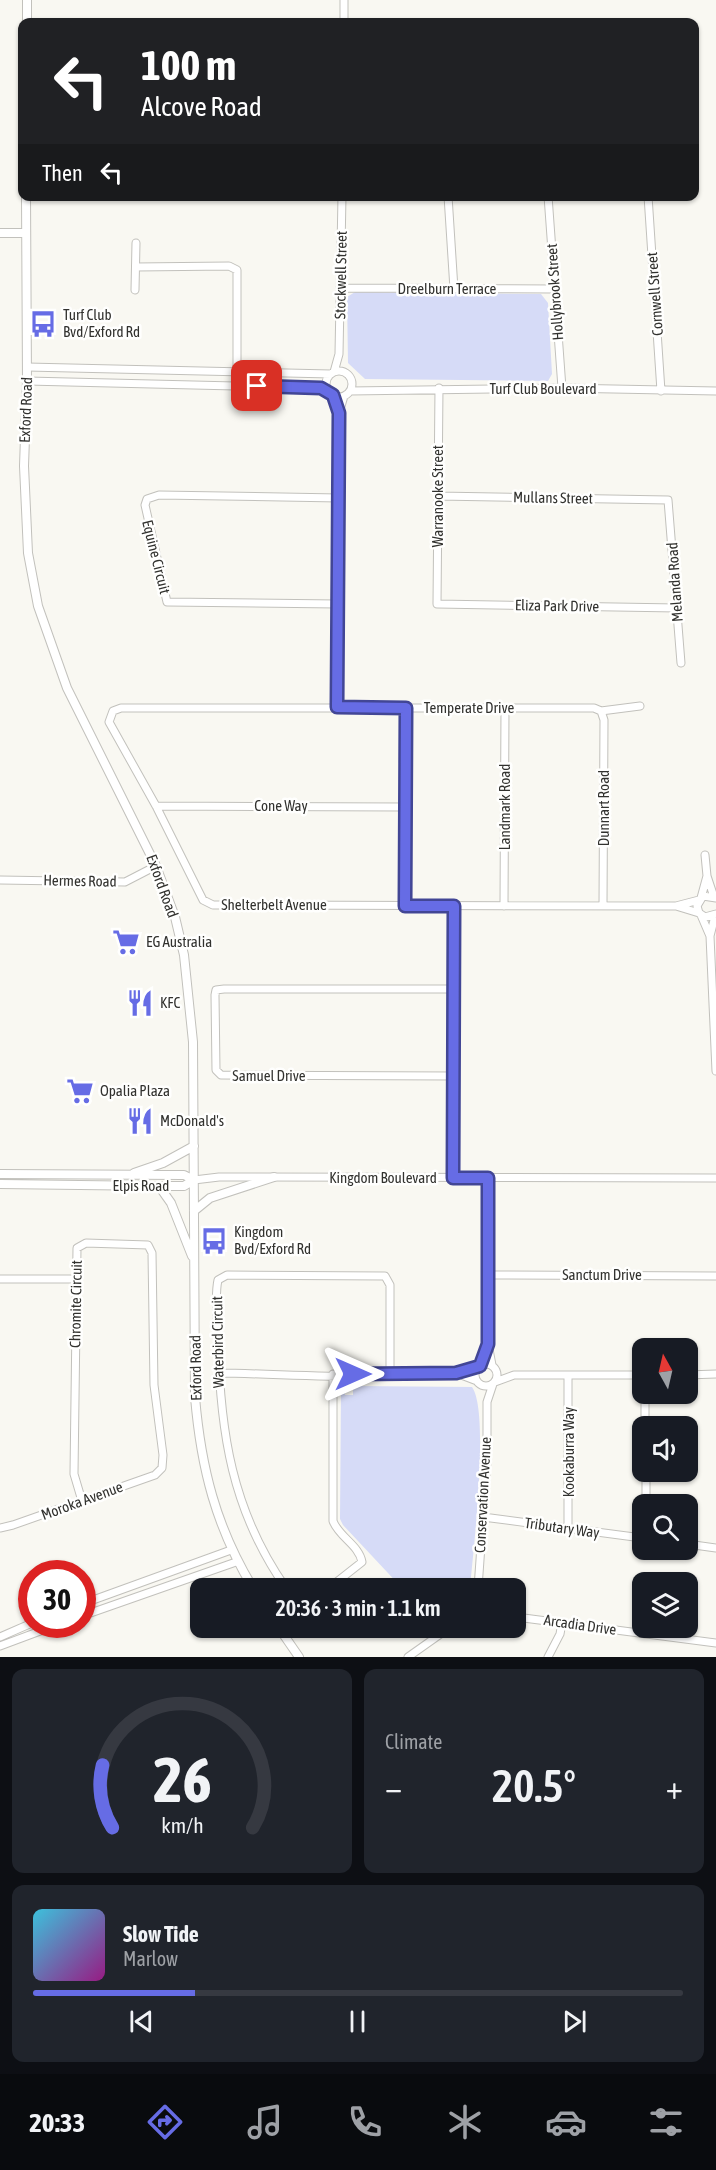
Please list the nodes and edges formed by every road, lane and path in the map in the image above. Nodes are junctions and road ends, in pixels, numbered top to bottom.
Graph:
1 (27, 0) edge
2 (344, 0) edge
3 (27, 18) edge
4 (344, 18) edge
5 (26, 201) edge
6 (342, 201) edge
7 (448, 201) edge
8 (548, 201) edge
9 (648, 201) edge
10 (0, 232) edge
11 (25, 233) junction
12 (136, 243) dead end
13 (136, 267) junction
14 (341, 288) junction
15 (454, 289) junction
16 (554, 289) junction
17 (135, 290) dead end
18 (339, 354) junction
19 (27, 367) junction
20 (237, 370) junction
21 (332, 373) junction
22 (349, 376) junction
23 (27, 381) junction
24 (237, 386) junction
25 (439, 388) junction
26 (562, 388) junction
27 (370, 389) junction
28 (661, 391) junction
29 (716, 391) edge
30 (347, 393) junction
31 (331, 394) junction
32 (339, 413) junction
33 (438, 496) junction
34 (339, 498) junction
35 (668, 501) joint
36 (337, 604) junction
37 (437, 604) joint
38 (677, 608) junction
39 (681, 663) dead end
40 (640, 706) dead end
41 (337, 707) junction
42 (406, 708) junction
43 (505, 708) junction
44 (602, 711) junction
45 (156, 806) junction
46 (405, 807) junction
47 (705, 855) dead end
48 (156, 866) junction
49 (707, 876) junction
50 (0, 880) edge
51 (715, 898) edge
52 (700, 899) junction
53 (405, 906) junction
54 (454, 906) junction
55 (504, 906) junction
56 (603, 906) junction
57 (676, 906) junction
58 (700, 914) junction
59 (715, 915) edge
60 (710, 936) junction
61 (454, 989) junction
62 (714, 996) edge
63 (716, 1071) edge
64 (454, 1076) junction
65 (194, 1146) junction
66 (0, 1174) edge
67 (128, 1175) junction
68 (274, 1177) junction
69 (453, 1178) junction
70 (488, 1178) junction
71 (716, 1178) edge
72 (194, 1180) junction
73 (0, 1185) edge
74 (159, 1186) junction
75 (194, 1211) junction
76 (194, 1262) junction
77 (488, 1275) junction
78 (716, 1276) edge
79 (0, 1279) edge
80 (76, 1279) junction
81 (488, 1344) junction
82 (478, 1367) junction
83 (494, 1367) junction
84 (219, 1373) junction
85 (456, 1373) junction
86 (333, 1374) junction
87 (716, 1374) edge
88 (390, 1375) junction
89 (514, 1375) junction
90 (568, 1375) junction
91 (632, 1375) edge
92 (698, 1375) edge
93 (478, 1383) junction
94 (494, 1383) junction
95 (487, 1402) junction
96 (162, 1468) joint
97 (82, 1501) junction
98 (483, 1517) junction
99 (0, 1528) edge
100 (568, 1528) junction
101 (632, 1537) edge
102 (698, 1546) edge
103 (716, 1548) edge
104 (231, 1550) junction
105 (236, 1562) junction
106 (246, 1578) edge
107 (280, 1578) edge
108 (342, 1578) edge
109 (479, 1578) edge
110 (96, 1599) edge
111 (96, 1611) edge
112 (526, 1618) edge
113 (562, 1623) junction
114 (18, 1629) edge
115 (0, 1637) edge
116 (21, 1638) edge
117 (286, 1638) edge
118 (435, 1638) edge
119 (716, 1643) edge
120 (0, 1646) edge
121 (300, 1657) edge
122 (408, 1657) edge
123 (548, 1657) edge

1 - 3 street
2 - 4 street
5 - 11 street, Exford Road
6 - 14 street, Stockwell Street
7 - 15 street
8 - 16 street, Hollybrook Street
9 - 28 street, Cornwell Street
10 - 11 street
11 - 19 street, Exford Road
12 - 13 street
13 - 17 street
13 - 20 street
14 - 15 street, Dreelburn Terrace
14 - 18 street, Stockwell Street
15 - 16 street, Dreelburn Terrace
16 - 26 street, Hollybrook Street
18 - 21 street, Stockwell Street
18 - 22 street, Stockwell Street
19 - 20 street
19 - 23 street, Exford Road
20 - 21 street
20 - 24 street
21 - 22 street
21 - 31 street, Stockwell Street
22 - 27 street, Turf Club Boulevard
22 - 30 street
23 - 24 street
23 - 48 street, Exford Road
24 - 31 street
25 - 26 street, Turf Club Boulevard
25 - 27 street, Turf Club Boulevard
25 - 33 street, Warranooke Street
26 - 28 street, Turf Club Boulevard
27 - 30 street, Turf Club Boulevard
28 - 29 street, Turf Club Boulevard
30 - 31 street, Turf Club Boulevard
30 - 32 street
31 - 32 street
32 - 34 street
33 - 35 street, Mullans Street
33 - 37 street, Warranooke Street
34 - 36 street
34 - 36 street, Equine Circuit
35 - 38 street, Melanda Road
36 - 41 street
37 - 38 street, Eliza Park Drive
38 - 39 street, Melanda Road
40 - 44 street, Temperate Drive
41 - 42 street, Temperate Drive
41 - 45 street, Shelterbelt Avenue
42 - 43 street, Temperate Drive
42 - 46 street
43 - 44 street, Temperate Drive
43 - 55 street, Landmark Road
44 - 56 street, Dunnart Road
45 - 46 street, Cone Way
45 - 53 street, Shelterbelt Avenue
46 - 53 street
47 - 49 street
48 - 50 street, Hermes Road
48 - 65 street, Exford Road
49 - 51 street
49 - 52 street
51 - 52 street, Shelterbelt Avenue
52 - 57 street, Shelterbelt Avenue
52 - 58 street
53 - 54 street, Shelterbelt Avenue
54 - 55 street, Shelterbelt Avenue
54 - 61 street
55 - 56 street, Shelterbelt Avenue
56 - 57 street, Shelterbelt Avenue
57 - 58 street, Shelterbelt Avenue
58 - 59 street, Shelterbelt Avenue
58 - 60 street
59 - 60 street
60 - 62 street
61 - 64 street
61 - 64 street, Samuel Drive
62 - 63 street
64 - 69 street
65 - 67 street
65 - 72 street, Exford Road
66 - 67 street, Elpis Road
67 - 72 street, Elpis Road
68 - 69 street, Kingdom Boulevard
68 - 72 street, Kingdom Boulevard
68 - 75 street
69 - 70 street, Kingdom Boulevard
70 - 71 street, Kingdom Boulevard
70 - 77 street
72 - 74 street, Elpis Road
72 - 75 street, Exford Road
73 - 74 street, Elpis Road
74 - 76 street
75 - 76 street, Exford Road
76 - 104 street, Exford Road
77 - 78 street, Sanctum Drive
77 - 81 street
79 - 80 street
80 - 96 street, Chromite Circuit
80 - 97 street, Chromite Circuit
81 - 82 street
81 - 83 street
82 - 83 street
82 - 85 street
82 - 93 street
83 - 89 street
83 - 94 street
84 - 86 street
84 - 88 street, Waterbird Circuit
84 - 107 street, Waterbird Circuit
85 - 88 street
85 - 93 street
86 - 88 street
86 - 108 street
87 - 92 street
89 - 90 street
89 - 94 street
90 - 91 street
90 - 100 street, Kookaburra Way
93 - 94 street
93 - 95 street, Conservation Avenue
94 - 95 street, Conservation Avenue
95 - 98 street, Conservation Avenue
96 - 97 street, Moroka Avenue
97 - 99 street, Moroka Avenue
98 - 100 street, Tributary Way
98 - 109 street, Conservation Avenue
100 - 101 street, Tributary Way
102 - 103 street
104 - 105 street, Exford Road
104 - 110 street
105 - 106 street, Exford Road
105 - 111 street
112 - 113 street, Arcadia Drive
113 - 119 street, Arcadia Drive
113 - 123 street
114 - 115 street
116 - 120 street
117 - 121 street
118 - 122 street

